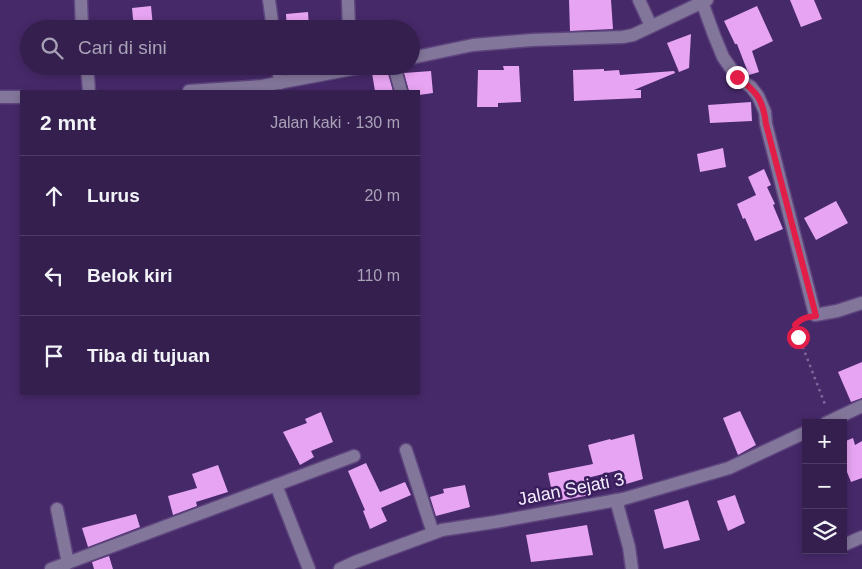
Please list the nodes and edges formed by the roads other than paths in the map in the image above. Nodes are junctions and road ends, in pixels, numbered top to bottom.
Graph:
1 (81, 0) edge
2 (269, 0) edge
3 (348, 0) edge
4 (639, 0) edge
5 (705, 1) edge
6 (82, 20) edge
7 (272, 20) edge
8 (349, 20) edge
9 (651, 26) junction
10 (420, 56) edge
11 (88, 75) edge
12 (279, 75) edge
13 (318, 75) edge
14 (397, 75) edge
15 (280, 83) junction
16 (89, 90) edge
17 (204, 90) edge
18 (401, 90) edge
19 (0, 97) edge
20 (20, 97) edge
21 (862, 303) edge
22 (862, 406) edge
23 (835, 419) edge
24 (802, 434) edge
25 (406, 450) dead end
26 (354, 456) dead end
27 (276, 485) junction
28 (616, 500) junction
29 (57, 509) dead end
30 (433, 533) junction
31 (862, 537) edge
32 (847, 544) edge
33 (68, 563) junction
34 (51, 569) edge
35 (309, 569) edge
36 (340, 569) edge
37 (632, 569) edge

1 - 6 street
2 - 7 street
3 - 8 street
4 - 9 street
5 - 9 street
5 - 21 street
9 - 10 street
11 - 16 street
12 - 15 street
13 - 15 street
14 - 18 street
15 - 17 street
19 - 20 street
22 - 23 street
24 - 28 street, Jalan Sejati 3
25 - 30 street
26 - 27 street
27 - 33 street
27 - 35 street
28 - 30 street, Jalan Sejati 3
28 - 37 street
29 - 33 street
30 - 36 street, Jalan Sejati 3
31 - 32 street
33 - 34 street

